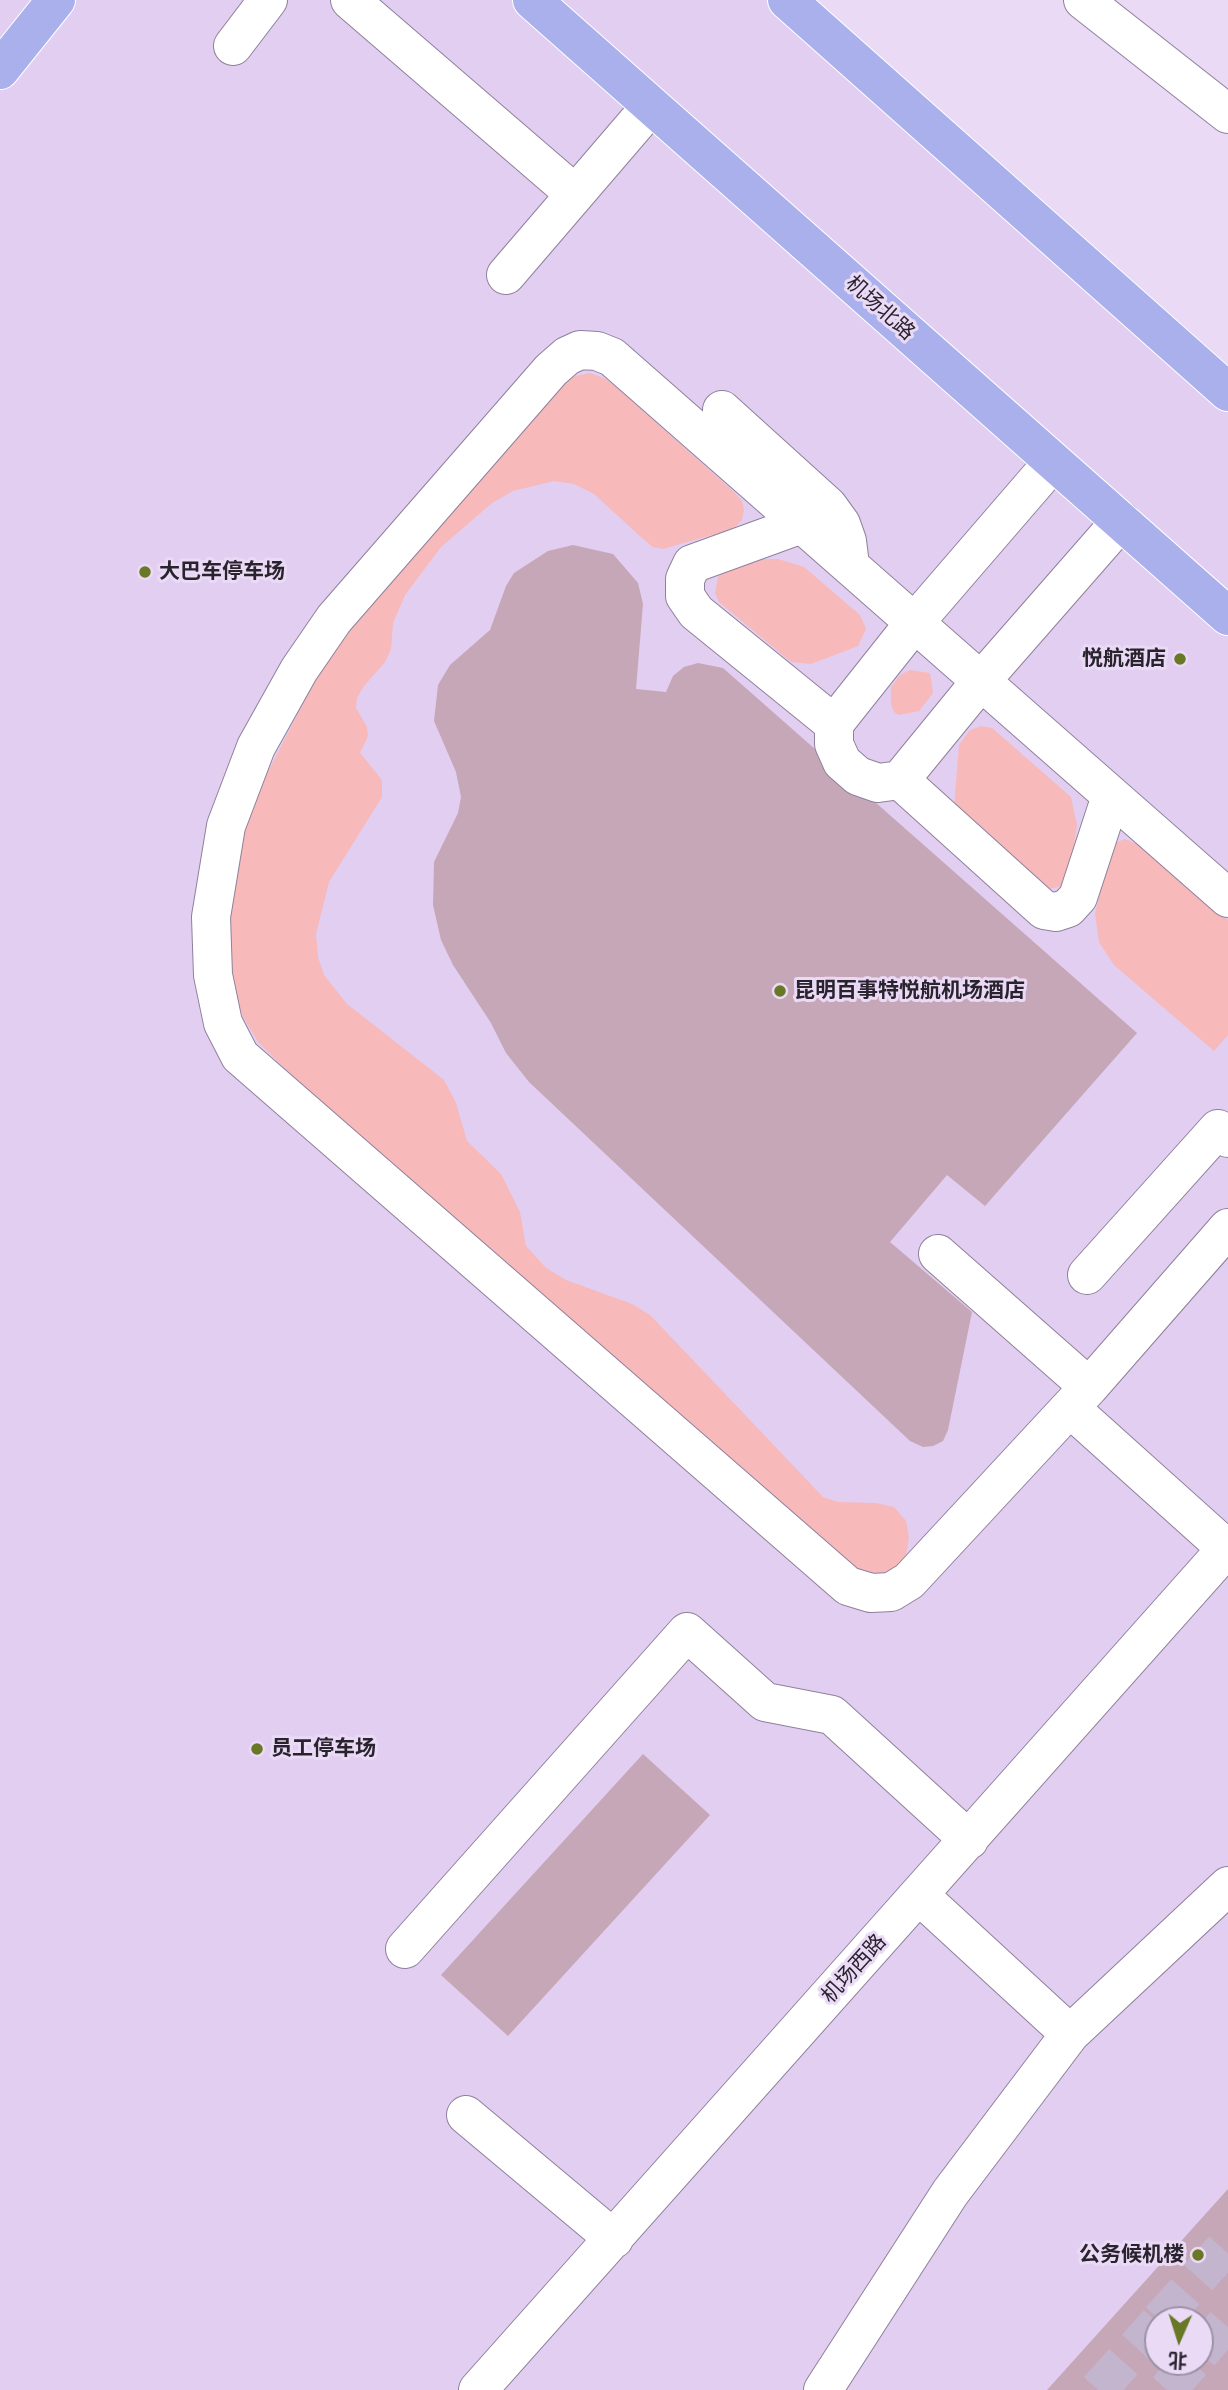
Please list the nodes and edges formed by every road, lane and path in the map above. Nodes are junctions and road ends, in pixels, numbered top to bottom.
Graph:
1 (56, 0) edge
2 (268, 0) edge
3 (350, 0) edge
4 (532, 0) edge
5 (788, 0) edge
6 (1083, 0) edge
7 (233, 46) dead end
8 (0, 70) edge
9 (651, 106) junction
10 (1228, 114) edge
11 (575, 194) junction
12 (506, 275) dead end
13 (1228, 392) edge
14 (722, 410) dead end
15 (1053, 462) junction
16 (1121, 521) junction
17 (802, 524) junction
18 (850, 565) junction
19 (1228, 616) edge
20 (915, 622) junction
21 (981, 681) junction
22 (834, 724) junction
23 (900, 780) junction
24 (1111, 796) junction
25 (1228, 898) edge
26 (1228, 1138) edge
27 (1228, 1228) edge
28 (938, 1254) dead end
29 (1087, 1275) dead end
30 (1080, 1397) junction
31 (1227, 1548) edge
32 (968, 1840) junction
33 (1228, 1886) edge
34 (919, 1895) junction
35 (405, 1949) dead end
36 (1070, 2034) junction
37 (466, 2115) dead end
38 (614, 2239) junction
39 (848, 2372) edge
40 (478, 2390) edge
41 (823, 2390) edge

1 - 8 main road
2 - 7 street
3 - 11 street
4 - 9 main road, 机场北路
5 - 13 main road
6 - 10 street
9 - 11 street
9 - 15 main road, 机场北路
11 - 12 street
14 - 18 street
15 - 16 main road, 机场北路
15 - 20 street
16 - 19 main road, 机场北路
16 - 21 street
17 - 18 street
17 - 22 street
17 - 30 street
18 - 20 street
20 - 21 street
20 - 22 street
21 - 23 street
21 - 24 street
22 - 23 street
23 - 24 street
24 - 25 street
26 - 29 street
27 - 30 street
28 - 30 street
30 - 31 street
31 - 32 street, 机场西路
32 - 34 street, 机场西路
32 - 35 street
33 - 36 street
34 - 36 street
34 - 38 street, 机场西路
36 - 39 street
37 - 38 street
38 - 40 street, 机场西路
39 - 41 street

